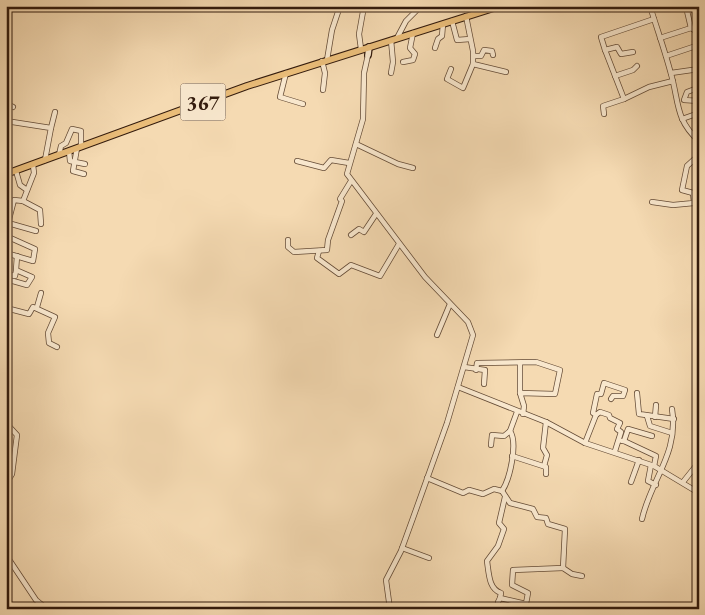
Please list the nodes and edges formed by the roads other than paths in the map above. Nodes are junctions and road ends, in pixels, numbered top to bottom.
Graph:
1 (340, 6) edge
2 (364, 6) edge
3 (406, 6) edge
4 (420, 6) edge
5 (500, 6) edge
6 (650, 6) edge
7 (699, 7) edge
8 (415, 11) junction
9 (466, 16) junction
10 (654, 19) junction
11 (452, 21) junction
12 (443, 24) junction
13 (692, 28) junction
14 (699, 29) edge
15 (402, 37) junction
16 (660, 38) junction
17 (470, 39) junction
18 (699, 45) edge
19 (365, 48) junction
20 (435, 48) dead end
21 (605, 50) junction
22 (633, 52) dead end
23 (368, 55) joint
24 (493, 55) dead end
25 (474, 56) junction
26 (666, 56) junction
27 (324, 61) junction
28 (403, 62) dead end
29 (473, 64) junction
30 (637, 66) dead end
31 (451, 69) dead end
32 (699, 69) edge
33 (506, 72) dead end
34 (286, 73) junction
35 (391, 73) dead end
36 (671, 73) junction
37 (615, 76) junction
38 (673, 82) junction
39 (695, 89) dead end
40 (324, 90) dead end
41 (675, 98) junction
42 (684, 98) junction
43 (624, 99) junction
44 (699, 101) edge
45 (303, 104) dead end
46 (6, 105) edge
47 (13, 106) dead end
48 (55, 112) dead end
49 (699, 113) edge
50 (604, 114) dead end
51 (682, 119) junction
52 (6, 121) edge
53 (51, 128) junction
54 (699, 141) edge
55 (356, 144) junction
56 (80, 147) junction
57 (69, 151) junction
58 (60, 155) junction
59 (698, 157) edge
60 (45, 160) junction
61 (297, 161) dead end
62 (75, 162) junction
63 (349, 163) junction
64 (85, 164) dead end
65 (33, 165) junction
66 (412, 168) dead end
67 (16, 171) junction
68 (6, 174) edge
69 (84, 174) dead end
70 (351, 181) junction
71 (27, 190) junction
72 (23, 201) junction
73 (652, 202) dead end
74 (696, 203) edge
75 (376, 214) junction
76 (8, 223) junction
77 (41, 224) dead end
78 (6, 230) edge
79 (36, 231) dead end
80 (351, 235) dead end
81 (6, 236) edge
82 (288, 240) dead end
83 (398, 244) junction
84 (319, 251) junction
85 (6, 253) edge
86 (17, 256) junction
87 (16, 271) junction
88 (6, 281) edge
89 (13, 281) dead end
90 (41, 293) dead end
91 (450, 304) junction
92 (37, 307) junction
93 (6, 308) edge
94 (437, 335) dead end
95 (57, 347) dead end
96 (520, 363) junction
97 (464, 367) junction
98 (476, 370) junction
99 (484, 384) dead end
100 (458, 387) junction
101 (520, 393) junction
102 (637, 393) dead end
103 (611, 400) dead end
104 (656, 405) dead end
105 (672, 409) dead end
106 (517, 412) junction
107 (523, 414) junction
108 (596, 415) junction
109 (647, 416) junction
110 (655, 417) junction
111 (674, 419) junction
112 (546, 422) junction
113 (6, 423) edge
114 (510, 431) junction
115 (672, 434) junction
116 (652, 436) dead end
117 (618, 440) junction
118 (624, 441) junction
119 (585, 443) junction
120 (491, 445) dead end
121 (615, 451) junction
122 (512, 456) junction
123 (639, 460) junction
124 (699, 462) edge
125 (653, 465) junction
126 (544, 466) junction
127 (663, 470) junction
128 (546, 474) dead end
129 (427, 478) junction
130 (631, 482) dead end
131 (683, 482) junction
132 (6, 484) edge
133 (656, 485) junction
134 (502, 491) junction
135 (699, 493) edge
136 (504, 497) junction
137 (642, 519) dead end
138 (402, 548) junction
139 (6, 555) edge
140 (429, 558) dead end
141 (563, 568) junction
142 (582, 576) dead end
143 (525, 606) edge
144 (47, 609) edge
145 (390, 609) edge

1 - 27 street
2 - 19 street
3 - 8 street
4 - 8 street
5 - 9 main road, 367
6 - 10 street
7 - 13 street
8 - 15 street
9 - 11 main road, 367
9 - 17 street
10 - 16 street
10 - 21 street
11 - 12 main road, 367
11 - 17 street
12 - 15 main road, 367
12 - 20 street
13 - 14 street
13 - 16 street
15 - 19 main road, 367
15 - 28 street
15 - 35 street
16 - 26 street
17 - 25 street
18 - 26 street
19 - 23 street
19 - 27 main road, 367
21 - 22 street
21 - 37 street
23 - 55 street
24 - 25 street
25 - 29 street
26 - 36 street
27 - 34 main road, 367
27 - 40 street
29 - 31 street
29 - 33 street
30 - 37 street
32 - 36 street
34 - 45 street
34 - 56 main road, 367
36 - 38 street
37 - 43 street
38 - 41 street
38 - 43 street
39 - 42 street
41 - 42 street
41 - 51 street
42 - 44 street
43 - 50 street
46 - 47 street
48 - 53 street
49 - 51 street
51 - 54 street
52 - 53 street
53 - 60 street
55 - 63 street
55 - 66 street
56 - 57 main road, 367
56 - 58 street
56 - 62 street
57 - 58 main road, 367
57 - 62 street
58 - 60 main road, 367
59 - 74 street
60 - 65 main road, 367
61 - 63 street
62 - 64 street
62 - 69 street
63 - 70 street
65 - 67 main road, 367
65 - 71 street
67 - 68 main road, 367
67 - 71 street
70 - 75 street
70 - 84 street
71 - 72 street
72 - 76 street
72 - 77 street
73 - 74 street
75 - 80 street
75 - 83 street
76 - 78 street
76 - 79 street
81 - 86 street
82 - 84 street
83 - 84 street
83 - 91 street
85 - 86 street
86 - 87 street
87 - 88 street
87 - 89 street
90 - 92 street
91 - 94 street
91 - 97 street
92 - 93 street
92 - 95 street
96 - 98 street
96 - 101 street
96 - 101 street
97 - 98 street
97 - 100 street
98 - 99 street
100 - 106 street
100 - 129 street
101 - 107 street
102 - 109 street
103 - 108 street
104 - 110 street
105 - 111 street
106 - 107 street
106 - 114 street
107 - 112 street
108 - 117 street
108 - 119 street
109 - 110 street
109 - 115 street
110 - 111 street
111 - 115 street
112 - 119 street
112 - 126 street
113 - 132 street
114 - 120 street
114 - 122 street
115 - 127 street
116 - 118 street
117 - 118 street
117 - 121 street
118 - 125 street
119 - 121 street
121 - 123 street
122 - 126 street
122 - 134 street
123 - 125 street
123 - 130 street
124 - 131 street
125 - 127 street
125 - 133 street
126 - 128 street
127 - 131 street
127 - 133 street
129 - 134 street
129 - 138 street
131 - 135 street
133 - 137 street
134 - 136 street
136 - 141 street
136 - 143 street
138 - 140 street
138 - 145 street
139 - 144 street
141 - 142 street
141 - 143 street

